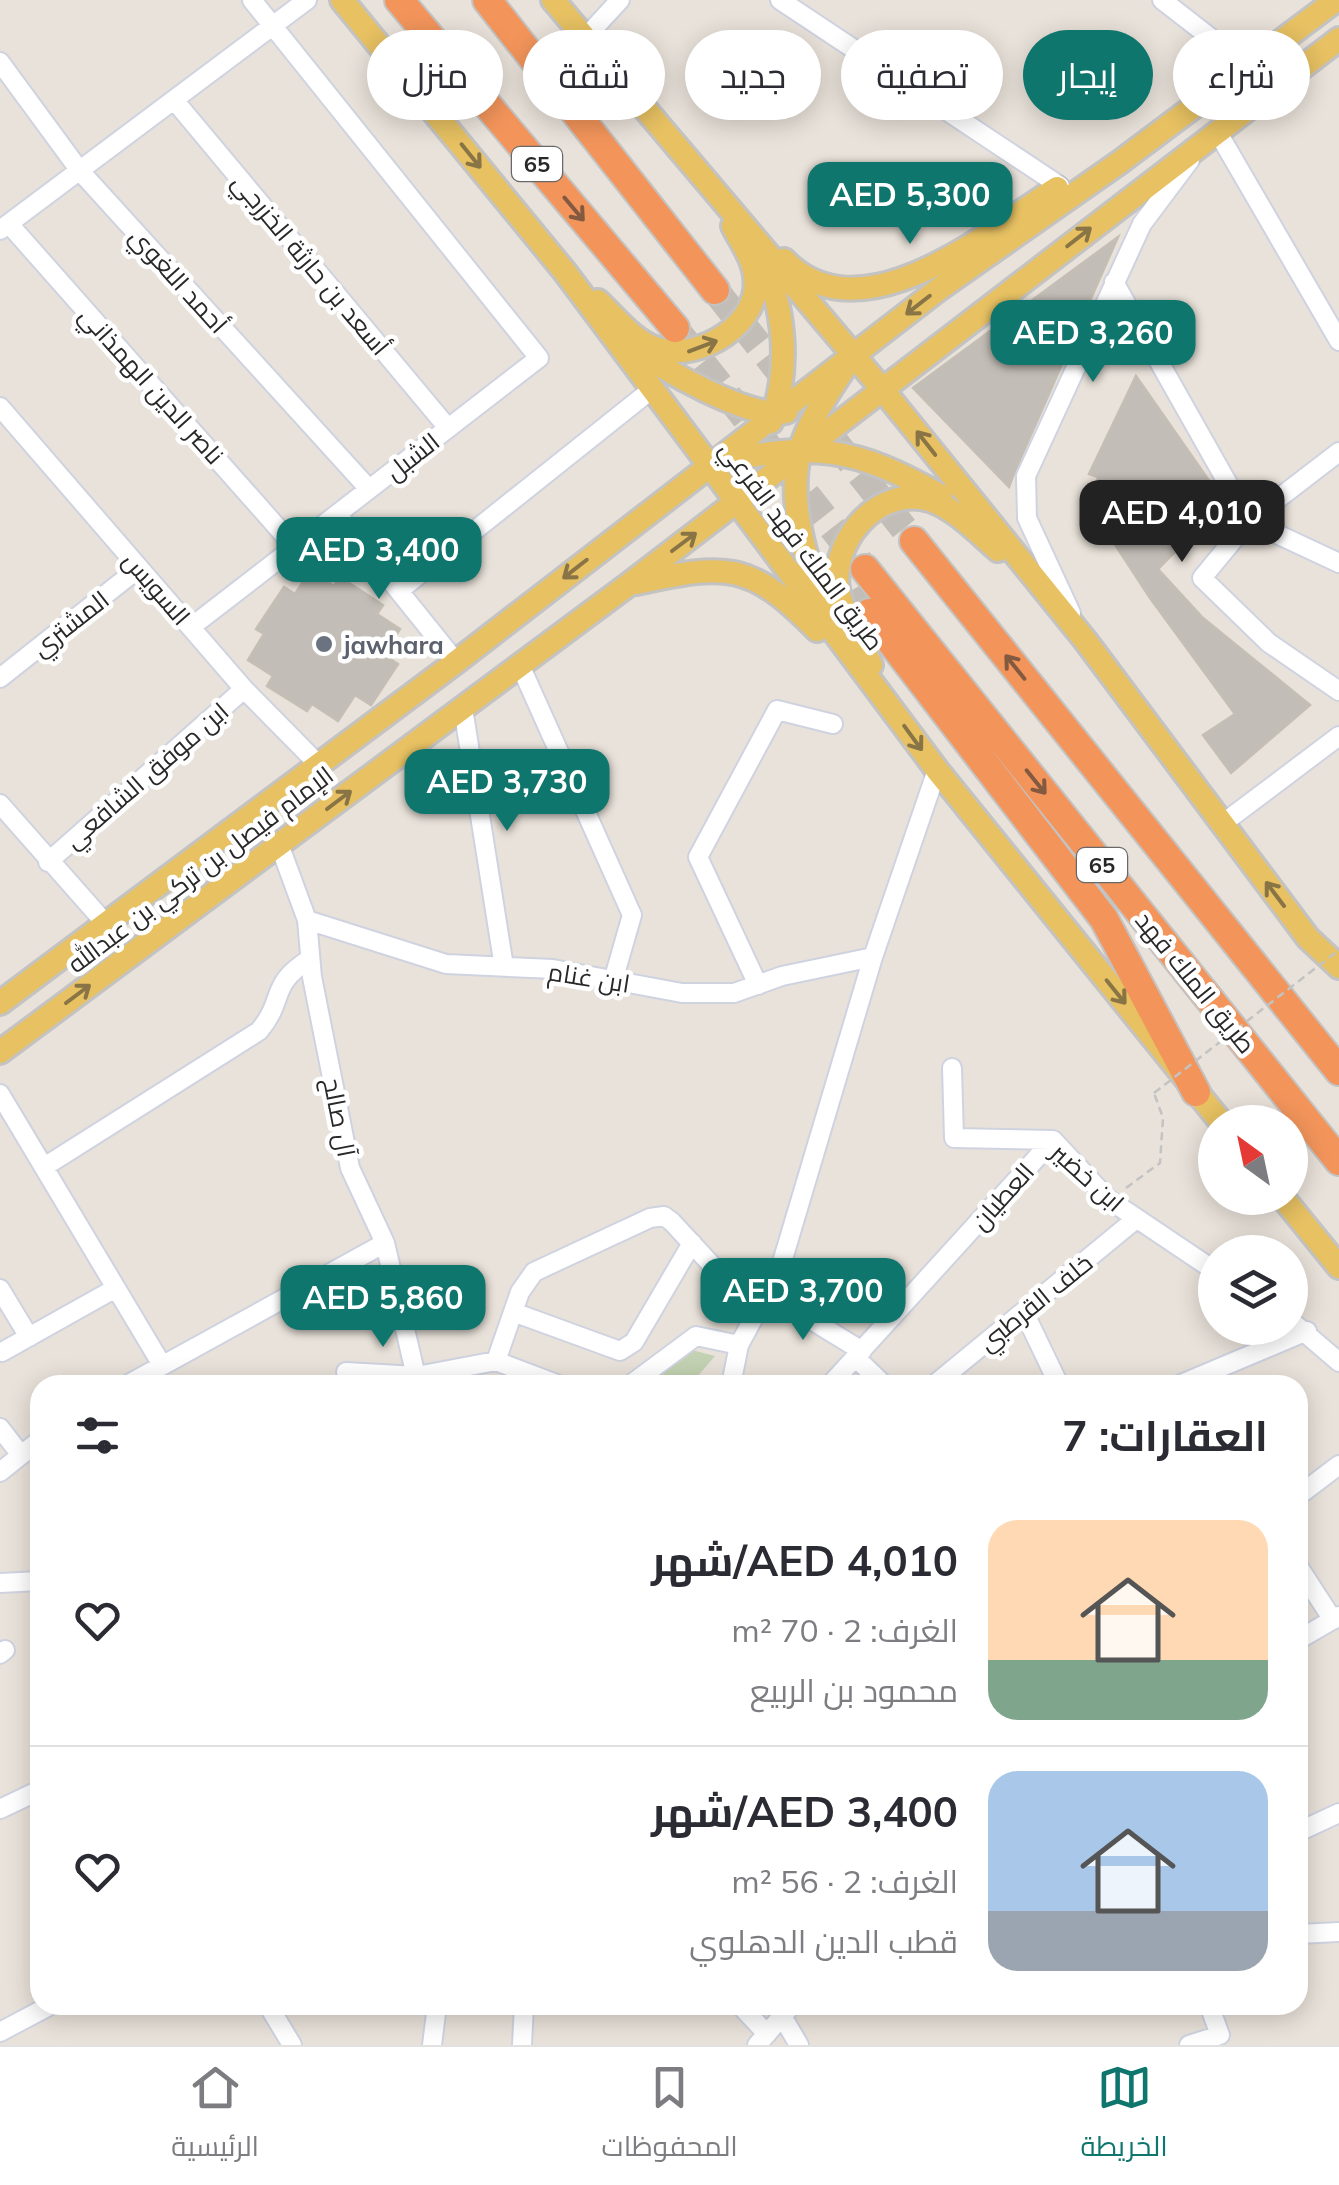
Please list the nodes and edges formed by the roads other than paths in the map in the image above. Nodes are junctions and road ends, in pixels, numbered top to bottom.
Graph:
1 (252, 0) edge
2 (308, 0) edge
3 (342, 0) edge
4 (399, 0) edge
5 (487, 0) edge
6 (553, 0) edge
7 (620, 0) edge
8 (780, 0) edge
9 (1162, 0) edge
10 (1336, 0) edge
11 (274, 26) junction
12 (577, 30) edge
13 (592, 30) edge
14 (1201, 30) edge
15 (1296, 30) edge
16 (1339, 39) edge
17 (0, 62) edge
18 (174, 100) junction
19 (655, 120) edge
20 (1176, 120) edge
21 (1211, 136) junction
22 (1120, 162) junction
23 (80, 171) junction
24 (706, 178) junction
25 (1060, 186) junction
26 (4, 227) edge
27 (565, 272) junction
28 (1114, 282) junction
29 (715, 290) tunnel mouth
30 (675, 328) tunnel mouth
31 (1339, 340) edge
32 (853, 356) junction
33 (882, 388) junction
34 (650, 390) junction
35 (826, 402) junction
36 (0, 407) edge
37 (774, 415) junction
38 (448, 428) junction
39 (7, 430) edge
40 (800, 451) junction
41 (759, 454) junction
42 (1332, 458) edge
43 (706, 465) junction
44 (1339, 478) edge
45 (369, 489) junction
46 (735, 503) junction
47 (336, 514) junction
48 (1249, 521) junction
49 (914, 541) tunnel mouth
50 (290, 550) junction
51 (1339, 563) edge
52 (139, 568) junction
53 (865, 569) tunnel mouth
54 (1036, 582) junction
55 (628, 585) junction
56 (400, 590) junction
57 (869, 614) tunnel mouth
58 (191, 627) junction
59 (1084, 640) junction
60 (456, 662) junction
61 (520, 665) junction
62 (0, 678) edge
63 (244, 688) junction
64 (1339, 691) edge
65 (886, 700) junction
66 (463, 708) junction
67 (833, 724) dead end
68 (1337, 743) edge
69 (319, 765) junction
70 (937, 770) junction
71 (1118, 796) junction
72 (0, 804) edge
73 (1222, 824) junction
74 (280, 844) junction
75 (48, 862) junction
76 (307, 920) junction
77 (106, 924) junction
78 (1308, 938) junction
79 (873, 958) junction
80 (310, 959) junction
81 (504, 967) junction
82 (1339, 967) edge
83 (1339, 976) edge
84 (613, 980) junction
85 (758, 985) junction
86 (0, 1002) edge
87 (1339, 1042) edge
88 (0, 1052) edge
89 (952, 1068) dead end
90 (1339, 1071) edge
91 (1196, 1092) junction
92 (0, 1094) edge
93 (1207, 1105) edge
94 (1052, 1140) junction
95 (1339, 1161) edge
96 (44, 1167) junction
97 (1296, 1215) edge
98 (1136, 1219) junction
99 (385, 1242) junction
100 (692, 1244) junction
101 (1198, 1260) edge
102 (1336, 1262) edge
103 (0, 1288) edge
104 (116, 1288) junction
105 (770, 1294) junction
106 (513, 1312) junction
107 (1024, 1312) junction
108 (757, 1314) junction
109 (1308, 1333) edge
110 (28, 1336) junction
111 (739, 1345) junction
112 (1276, 1345) edge
113 (2, 1352) edge
114 (859, 1354) junction
115 (496, 1361) junction
116 (1339, 1362) edge
117 (162, 1365) junction
118 (346, 1372) dead end
119 (144, 1375) edge
120 (373, 1375) edge
121 (416, 1375) edge
122 (438, 1375) edge
123 (533, 1375) edge
124 (643, 1375) edge
125 (732, 1375) edge
126 (839, 1375) edge
127 (876, 1375) edge
128 (946, 1375) edge
129 (1054, 1375) edge
130 (1206, 1375) edge
131 (0, 1428) edge
132 (30, 1448) edge
133 (20, 1456) junction
134 (1339, 1465) edge
135 (0, 1472) edge
136 (1308, 1488) edge
137 (1308, 1580) edge
138 (30, 1582) edge
139 (0, 1583) edge
140 (1336, 1618) edge
141 (1308, 1634) edge
142 (30, 1795) edge
143 (0, 1809) edge
144 (1339, 1812) edge
145 (1308, 1827) edge
146 (1308, 1935) edge
147 (1337, 1937) edge
148 (33, 2015) edge
149 (274, 2015) edge
150 (436, 2015) edge
151 (524, 2015) edge
152 (746, 2015) edge
153 (783, 2015) edge
154 (789, 2015) edge
155 (1213, 2015) edge
156 (0, 2034) edge
157 (762, 2039) edge
158 (6, 2045) edge
159 (292, 2045) edge
160 (432, 2045) edge
161 (522, 2045) edge
162 (798, 2045) edge
163 (1189, 2045) edge

1 - 11 street
2 - 11 street
3 -> 27 main road, طريق الملك فهد الفرعي
4 -> 30 highway, 65
5 - 29 highway, 65
6 - 12 main road
7 - 13 street
8 - 25 street
9 - 14 street
10 - 15 main road, الإمام فيصل بن تركي بن عبدالله
11 - 18 street
11 - 38 street, الشبل
16 - 21 main road, الإمام فيصل بن تركي بن عبدالله
17 - 23 street, أحمد اللغوي
18 - 23 street
18 - 38 street, أسعد بن حارثة الخزرجي
19 - 24 main road
20 - 22 main road, الإمام فيصل بن تركي بن عبدالله
21 - 28 street
21 - 31 street
33 -> 21 main road, الإمام فيصل بن تركي بن عبدالله
22 - 25 main road
22 -> 32 main road, الإمام فيصل بن تركي بن عبدالله
23 - 26 street
23 - 45 street, أحمد اللغوي
24 - 25 main road
27 -> 24 main road
24 - 32 main road
24 - 37 main road
26 - 50 street, ناصر الدين الهمذاني
27 - 34 main road, طريق الملك فهد الفرعي
27 - 37 main road
28 - 48 street
28 - 59 street
32 - 33 main road
32 - 35 main road
32 - 37 main road, الإمام فيصل بن تركي بن عبدالله
33 - 35 main road
33 - 40 main road, الإمام فيصل بن تركي بن عبدالله
54 -> 33 main road
34 - 43 main road, طريق الملك فهد الفرعي
34 - 56 street
35 - 37 main road
35 - 40 main road
36 - 39 street, السويس
37 - 41 main road
37 - 43 main road, الإمام فيصل بن تركي بن عبدالله
38 - 45 street, الشبل
39 - 52 street, السويس
40 - 41 main road
40 - 46 main road, الإمام فيصل بن تركي بن عبدالله
40 - 54 main road
40 - 65 main road
41 - 43 main road
41 - 46 main road
42 - 44 street
42 - 48 street
43 - 46 main road, طريق الملك فهد الفرعي
43 -> 60 main road, الإمام فيصل بن تركي بن عبدالله
45 - 47 street, الشبل
55 -> 46 main road, الإمام فيصل بن تركي بن عبدالله
46 - 65 main road, طريق الملك فهد الفرعي
47 - 50 street, الشبل
47 - 56 street
48 - 51 street
48 - 64 street
71 -> 49 highway, 65
50 - 58 street, الشبل
52 - 58 street, السويس
52 - 62 street, المشتري
53 -> 95 highway, طريق الملك فهد / 65
54 - 59 main road
54 - 65 main road
55 - 61 main road, الإمام فيصل بن تركي بن عبدالله
55 - 65 main road
56 - 60 street
57 - 91 highway
58 - 63 street, السويس
59 - 73 main road
60 - 69 main road, الإمام فيصل بن تركي بن عبدالله
61 - 66 main road, الإمام فيصل بن تركي بن عبدالله
61 - 84 street
63 - 69 street, السويس
63 - 75 street, ابن موفق الشافعي
65 -> 70 main road, طريق الملك فهد الفرعي
74 -> 66 main road, الإمام فيصل بن تركي بن عبدالله
66 - 81 street
67 - 85 street
68 - 73 street
69 - 77 main road, الإمام فيصل بن تركي بن عبدالله
70 - 79 street
70 -> 91 main road, طريق الملك فهد الفرعي
71 - 87 highway
71 - 90 highway, 65
72 - 75 street
78 -> 73 main road
74 - 76 street, آل صالح
88 -> 74 main road, الإمام فيصل بن تركي بن عبدالله
75 - 77 street
76 - 80 street, آل صالح
76 - 81 street, ابن غنام
77 - 86 main road, الإمام فيصل بن تركي بن عبدالله
78 - 82 main road
78 - 83 main road
79 - 85 street, ابن غنام
79 - 105 street
80 - 96 street
80 - 99 street, آل صالح
81 - 84 street, ابن غنام
84 - 85 street, ابن غنام
89 - 94 street, ابن خضير
91 - 93 main road, طريق الملك فهد الفرعي
92 - 96 street
94 - 98 street, ابن خضير
94 - 114 street, العطيان
96 - 104 street
97 - 102 main road
98 - 101 street, ابن خضير
98 - 107 street, خلف القرطبي
99 - 117 street
99 - 121 street, آل صالح
100 - 106 street
100 - 106 street
100 - 108 street
103 - 110 street
104 - 110 street
104 - 117 street
105 - 108 street
105 - 114 street
106 - 115 street
107 - 128 street, خلف القرطبي
107 - 129 street
108 - 111 street
109 - 116 street
110 - 113 street
111 - 124 street
111 - 125 street
112 - 130 street
114 - 126 street, العطيان
114 - 127 street
115 - 122 street
115 - 123 street
117 - 119 street
118 - 120 street
131 - 133 street
132 - 133 street
133 - 135 street
134 - 136 street
137 - 140 street
138 - 139 street
140 - 141 street
142 - 143 street
144 - 145 street
146 - 147 street
148 - 156 street
149 - 159 street
150 - 160 street
151 - 161 street
152 - 157 street
153 - 157 street
154 - 162 street
155 - 163 street
156 - 158 street

